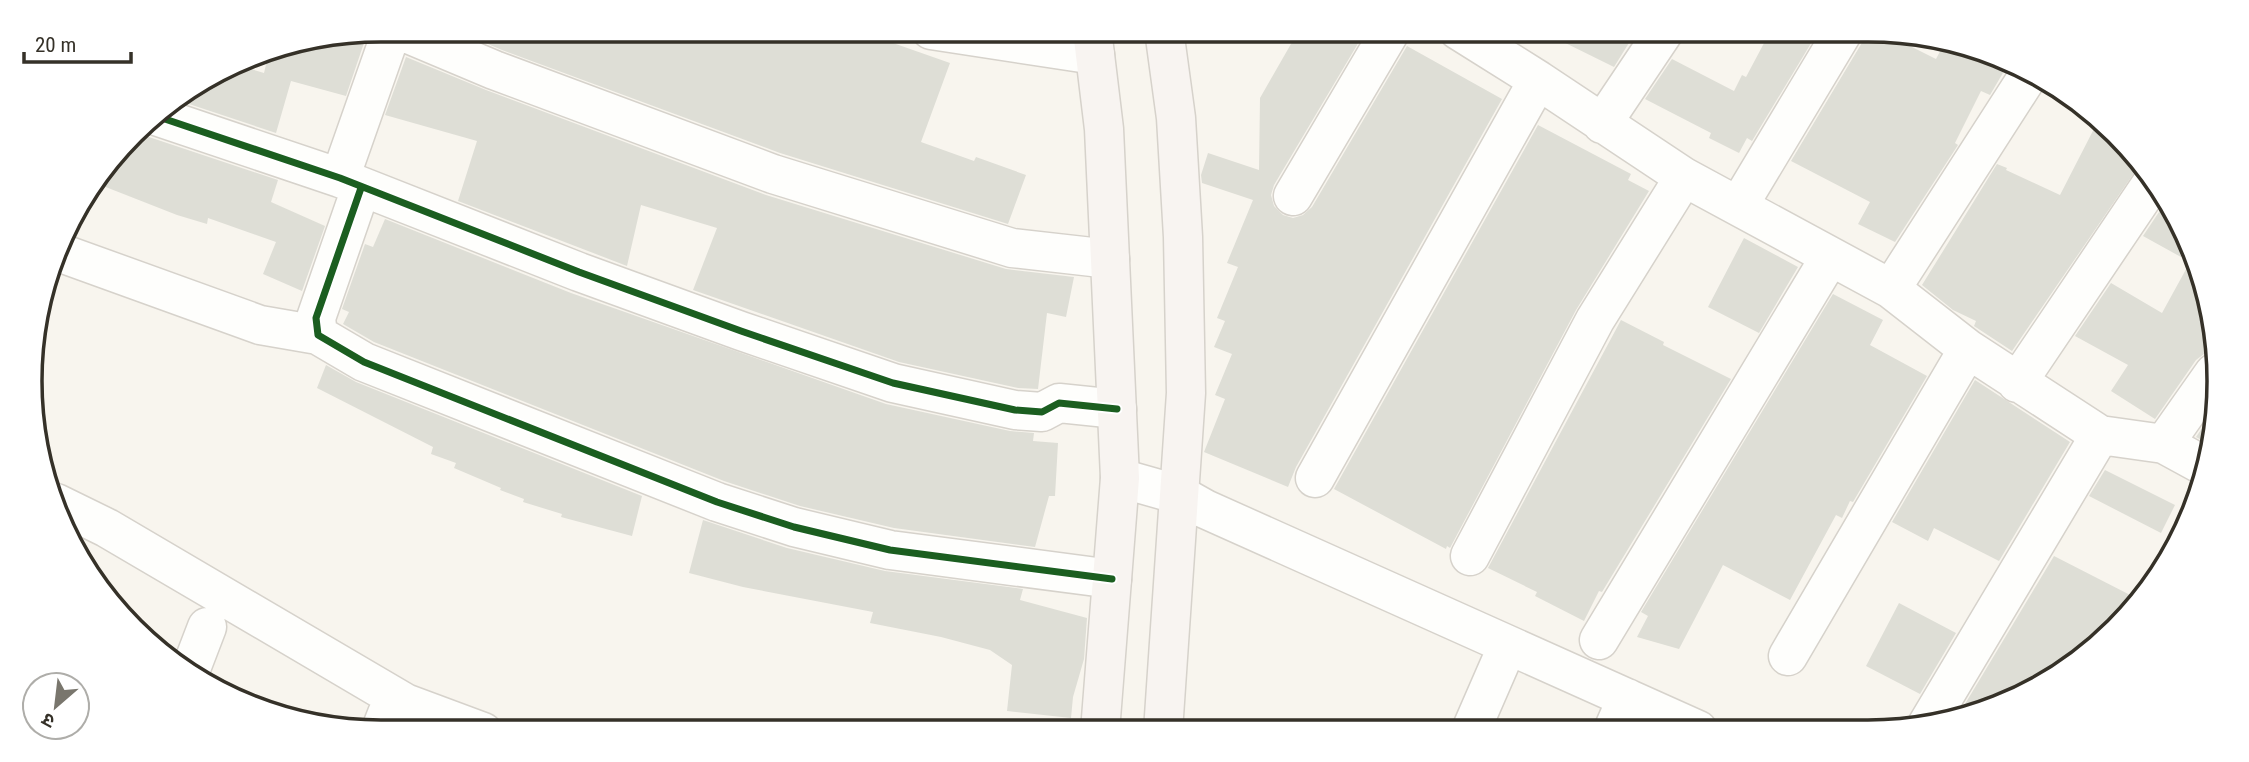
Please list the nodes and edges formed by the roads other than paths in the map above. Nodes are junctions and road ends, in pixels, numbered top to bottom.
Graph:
1 (389, 42) edge
2 (428, 42) edge
3 (1094, 42) edge
4 (1166, 42) edge
5 (1384, 42) edge
6 (1481, 42) edge
7 (1657, 42) edge
8 (1837, 42) edge
9 (1538, 80) junction
10 (2025, 81) edge
11 (166, 119) edge
12 (1602, 124) junction
13 (1684, 177) junction
14 (351, 183) junction
15 (2148, 190) edge
16 (1293, 196) dead end
17 (1739, 205) junction
18 (66, 255) edge
19 (1830, 257) junction
20 (1110, 259) junction
21 (1891, 289) junction
22 (318, 335) junction
23 (1968, 349) junction
24 (2017, 383) junction
25 (2207, 383) edge
26 (1117, 409) junction
27 (2100, 435) junction
28 (2164, 444) junction
29 (2197, 462) edge
30 (1120, 478) junction
31 (1315, 478) dead end
32 (1180, 495) junction
33 (67, 508) edge
34 (1469, 556) dead end
35 (1112, 579) junction
36 (207, 627) dead end
37 (1599, 640) dead end
38 (1508, 645) junction
39 (1788, 656) dead end
40 (193, 663) edge
41 (1934, 713) edge
42 (1620, 714) edge
43 (450, 720) edge
44 (1101, 720) edge
45 (1164, 720) edge
46 (1475, 720) edge
47 (1649, 720) edge

1 - 14 street
2 - 20 street
3 - 20 main road
4 - 32 main road
5 - 16 street
6 - 9 street
7 - 12 street
8 - 17 street
9 - 12 street
9 - 31 street
10 - 21 street
11 - 14 street
12 - 13 street
13 - 17 street
13 - 34 street
14 - 22 street
14 - 26 street
15 - 24 street
17 - 19 street
18 - 22 street
19 - 21 street
19 - 37 street
20 - 26 main road
21 - 23 street
22 - 35 street
23 - 24 street
23 - 39 street
24 - 27 street
25 - 28 street
26 - 30 main road
27 - 28 street
27 - 41 street
28 - 29 street
30 - 32 street
30 - 35 main road
32 - 38 street
32 - 45 main road
33 - 43 street
35 - 44 main road
36 - 40 street
38 - 42 street
38 - 46 street
42 - 47 street

